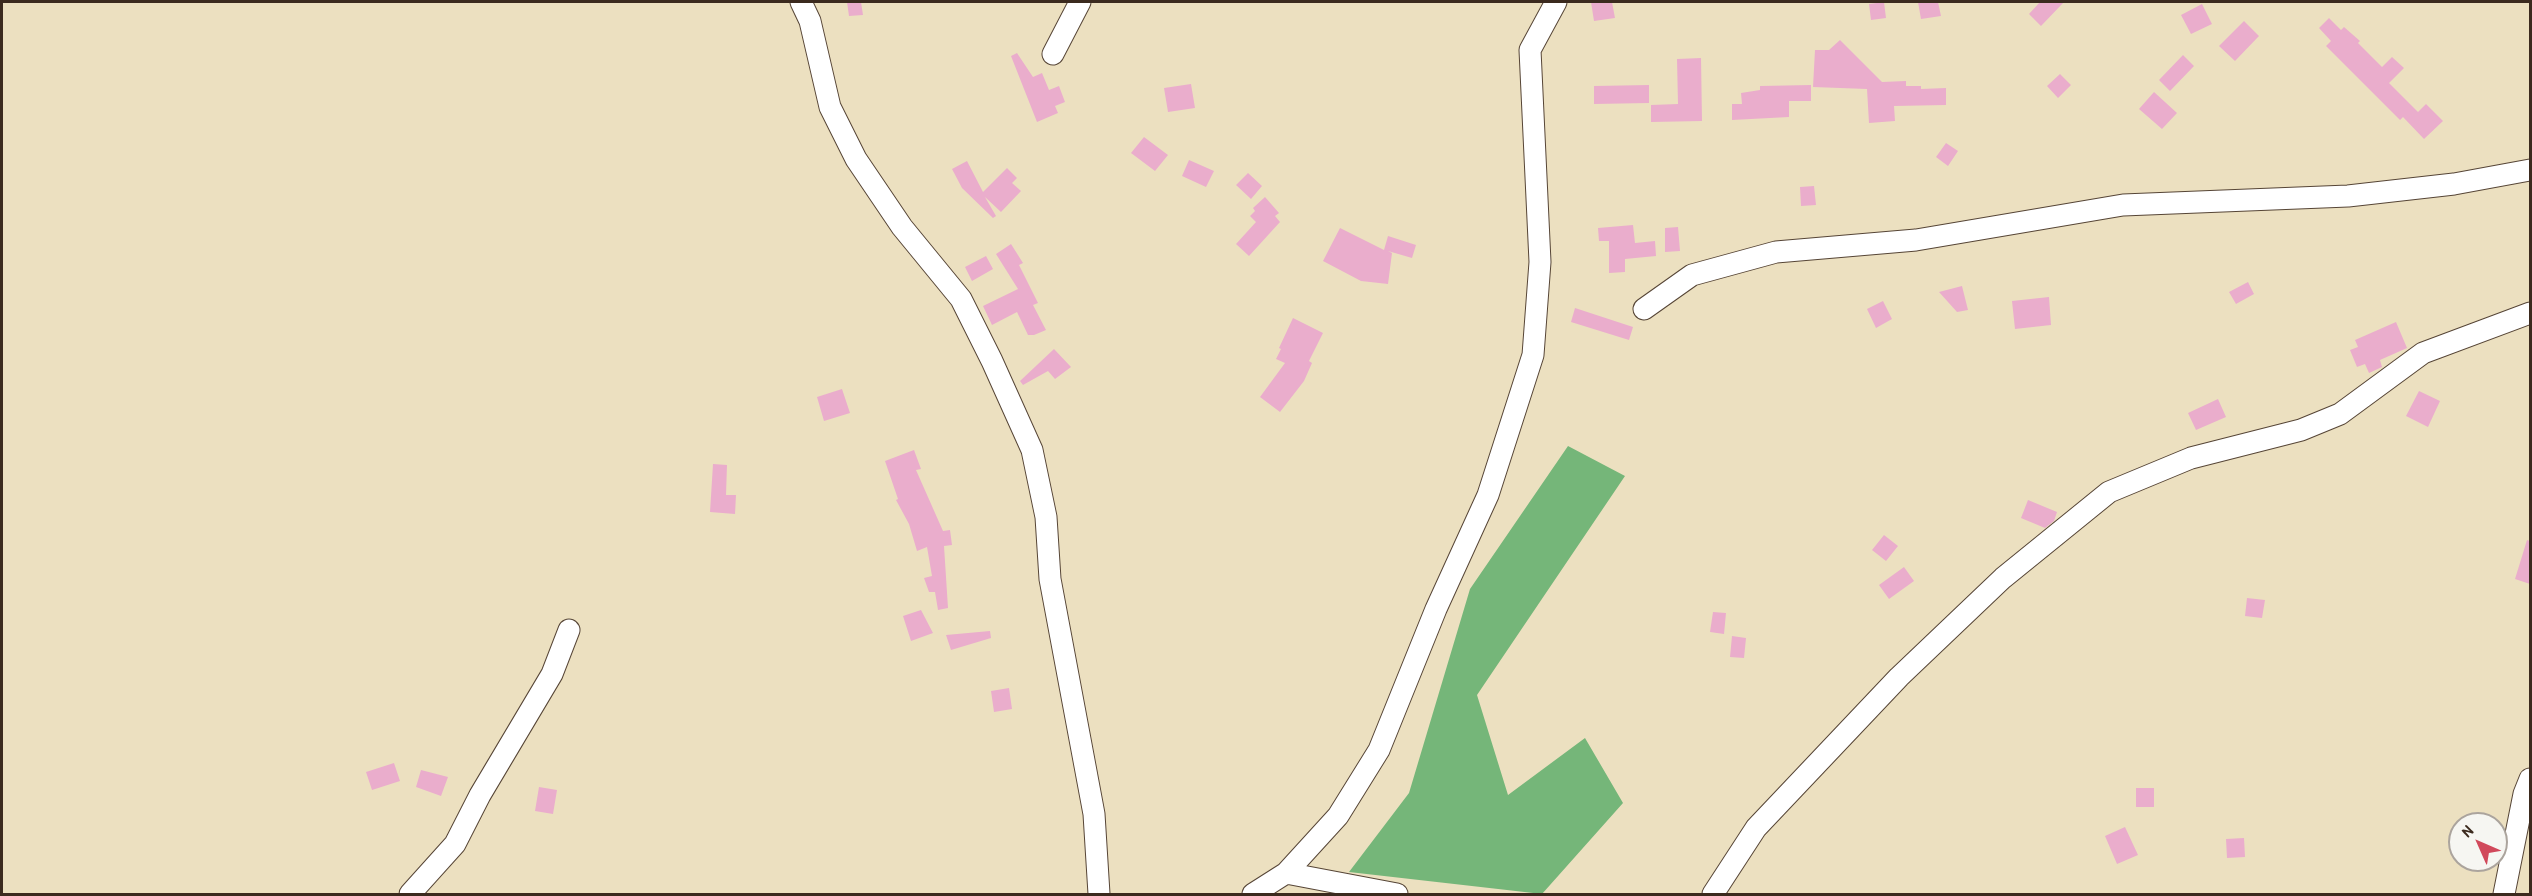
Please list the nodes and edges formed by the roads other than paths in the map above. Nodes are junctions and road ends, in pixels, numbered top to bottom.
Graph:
1 (801, 2) edge
2 (1080, 2) edge
3 (1556, 2) edge
4 (1053, 54) dead end
5 (2530, 170) edge
6 (1644, 309) dead end
7 (2530, 313) edge
8 (569, 630) dead end
9 (2528, 787) edge
10 (1286, 873) junction
11 (410, 894) edge
12 (1099, 894) edge
13 (1253, 894) edge
14 (1397, 894) edge
15 (1713, 894) edge
16 (2504, 894) edge

1 - 12 street
2 - 4 street
3 - 10 street
5 - 6 street
7 - 15 street
8 - 11 street
9 - 16 street
10 - 13 street
10 - 14 street

